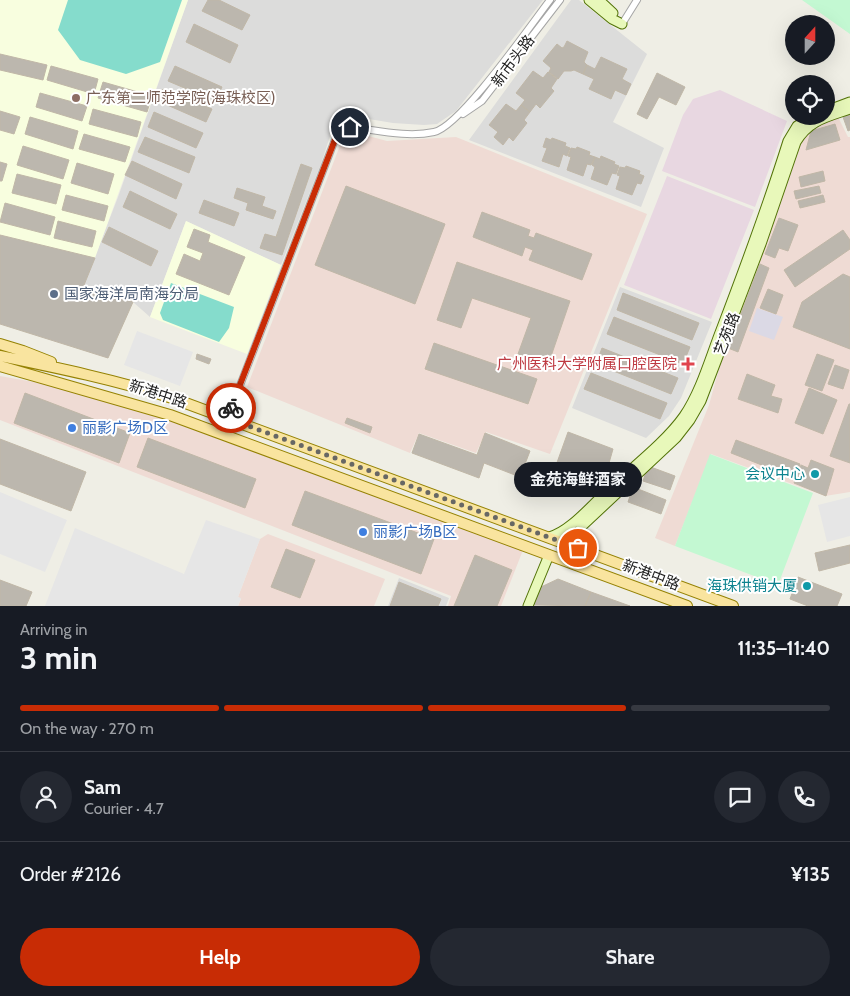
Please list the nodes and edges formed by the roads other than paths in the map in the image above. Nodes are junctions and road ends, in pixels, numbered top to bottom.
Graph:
1 (550, 0) edge
2 (560, 0) edge
3 (589, 0) edge
4 (599, 0) edge
5 (637, 0) edge
6 (622, 24) junction
7 (850, 102) edge
8 (835, 108) edge
9 (850, 110) edge
10 (459, 115) junction
11 (798, 125) edge
12 (0, 344) edge
13 (0, 356) edge
14 (0, 366) edge
15 (68, 369) junction
16 (0, 373) edge
17 (62, 384) junction
18 (227, 418) junction
19 (549, 537) junction
20 (578, 548) junction
21 (549, 555) junction
22 (528, 606) edge
23 (687, 606) edge
24 (733, 606) edge

1 - 10 street, 新市头路
2 - 10 street, 新市头路
3 - 6 street
4 - 6 street
5 - 6 street
7 - 8 street
9 - 20 street, 艺苑路
10 - 18 street, 新市头路
11 - 19 street, 艺苑路
12 - 15 main road
13 - 15 main road, 新港中路
14 - 17 main road, 新港中路
15 - 18 main road, 新港中路
16 - 17 main road
17 - 21 main road, 新港中路
18 - 19 main road, 新港中路
19 - 20 main road, 新港中路
20 - 24 main road, 新港中路
21 - 22 street
21 - 23 main road, 新港中路

